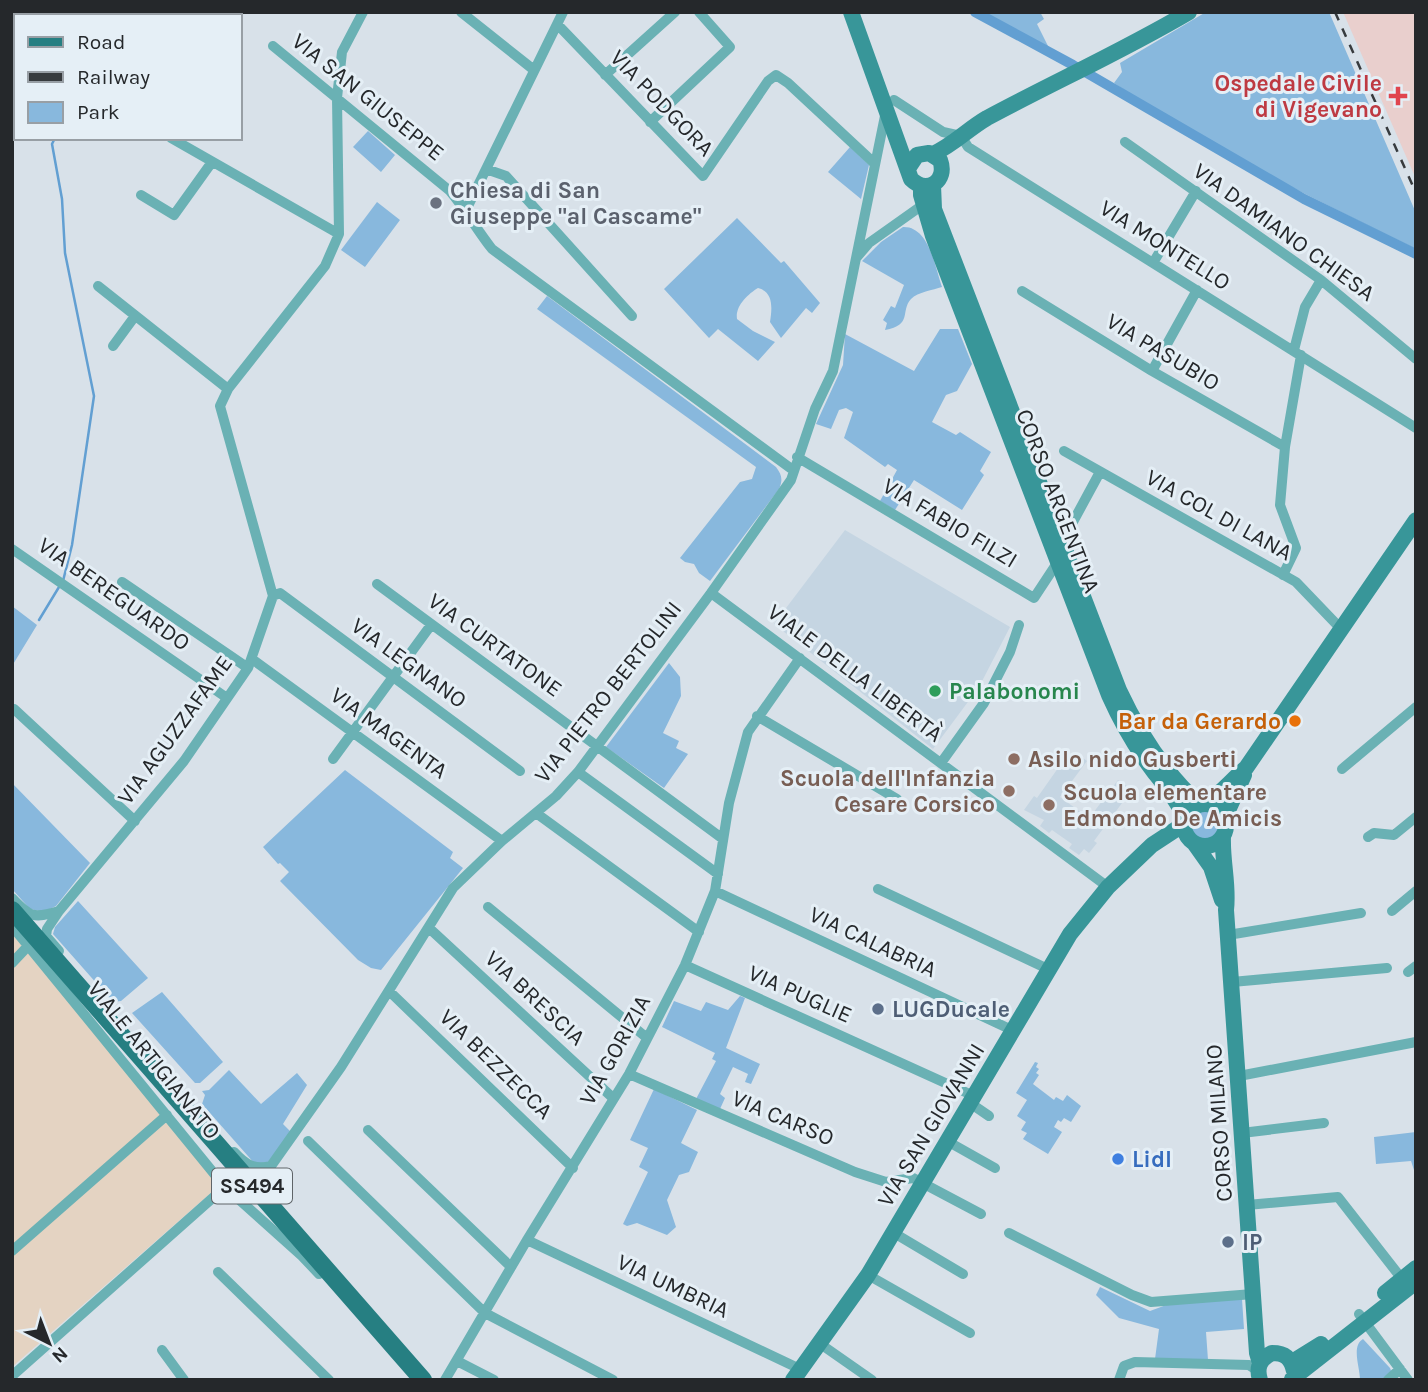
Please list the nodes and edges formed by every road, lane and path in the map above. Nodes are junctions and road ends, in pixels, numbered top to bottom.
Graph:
1 (363, 12) edge
2 (461, 12) edge
3 (564, 12) edge
4 (675, 12) edge
5 (699, 12) edge
6 (851, 12) edge
7 (862, 12) edge
8 (1189, 12) edge
9 (558, 25) junction
10 (272, 46) dead end
11 (534, 70) junction
12 (605, 75) junction
13 (337, 98) junction
14 (890, 104) junction
15 (650, 122) junction
16 (958, 139) junction
17 (174, 140) edge
18 (1125, 142) dead end
19 (931, 158) junction
20 (212, 162) junction
21 (874, 163) junction
22 (909, 167) junction
23 (486, 169) junction
24 (927, 186) junction
25 (1196, 191) junction
26 (141, 195) dead end
27 (924, 204) junction
28 (466, 210) junction
29 (339, 234) junction
30 (1153, 263) junction
31 (853, 266) junction
32 (1321, 280) junction
33 (98, 286) dead end
34 (1197, 290) junction
35 (1021, 291) dead end
36 (135, 316) junction
37 (632, 316) dead end
38 (113, 346) dead end
39 (1298, 352) junction
40 (1416, 359) edge
41 (1152, 371) junction
42 (228, 389) junction
43 (1416, 428) edge
44 (1285, 446) junction
45 (1064, 452) dead end
46 (797, 457) junction
47 (793, 470) junction
48 (1100, 472) junction
49 (1416, 520) edge
50 (12, 549) edge
51 (1060, 552) junction
52 (1283, 575) junction
53 (122, 582) dead end
54 (377, 584) dead end
55 (711, 593) junction
56 (273, 596) junction
57 (430, 625) junction
58 (1019, 625) dead end
59 (1342, 631) junction
60 (800, 658) junction
61 (250, 663) junction
62 (393, 677) junction
63 (227, 698) junction
64 (1416, 707) edge
65 (15, 709) dead end
66 (757, 716) junction
67 (353, 734) junction
68 (597, 747) junction
69 (333, 759) dead end
70 (941, 763) junction
71 (1246, 768) junction
72 (1342, 769) dead end
73 (520, 771) dead end
74 (578, 772) junction
75 (897, 799) dead end
76 (1203, 804) junction
77 (536, 813) junction
78 (1225, 817) junction
79 (1416, 817) edge
80 (135, 821) junction
81 (1184, 821) junction
82 (1223, 837) junction
83 (1368, 837) dead end
84 (723, 839) junction
85 (502, 841) junction
86 (1192, 842) junction
87 (1135, 863) junction
88 (718, 874) junction
89 (1108, 887) junction
90 (878, 888) dead end
91 (715, 891) junction
92 (1416, 891) edge
93 (12, 898) edge
94 (488, 907) dead end
95 (12, 910) edge
96 (1226, 910) junction
97 (59, 911) junction
98 (1392, 911) dead end
99 (1361, 913) dead end
100 (12, 926) edge
101 (429, 928) junction
102 (699, 932) junction
103 (1228, 934) junction
104 (33, 942) junction
105 (12, 963) edge
106 (685, 965) junction
107 (1387, 968) dead end
108 (1050, 970) junction
109 (1231, 982) junction
110 (389, 991) junction
111 (101, 1013) junction
112 (1014, 1031) junction
113 (647, 1038) junction
114 (1416, 1042) edge
115 (629, 1074) junction
116 (1239, 1076) junction
117 (613, 1098) junction
118 (972, 1100) junction
119 (172, 1108) junction
120 (989, 1116) dead end
121 (1324, 1123) dead end
122 (368, 1130) dead end
123 (1242, 1133) junction
124 (308, 1141) dead end
125 (947, 1141) junction
126 (271, 1166) junction
127 (573, 1168) junction
128 (995, 1168) dead end
129 (921, 1184) junction
130 (225, 1187) junction
131 (1247, 1205) junction
132 (981, 1214) dead end
133 (894, 1233) junction
134 (1009, 1233) dead end
135 (527, 1240) junction
136 (12, 1251) edge
137 (511, 1268) junction
138 (1416, 1268) edge
139 (218, 1272) dead end
140 (327, 1272) junction
141 (963, 1274) dead end
142 (868, 1275) junction
143 (1409, 1281) edge
144 (1253, 1294) junction
145 (485, 1313) junction
146 (364, 1314) junction
147 (1362, 1318) junction
148 (970, 1333) dead end
149 (819, 1343) junction
150 (162, 1350) dead end
151 (457, 1361) junction
152 (1292, 1362) junction
153 (1400, 1369) junction
154 (1261, 1371) edge
155 (797, 1374) edge
156 (12, 1376) edge
157 (441, 1379) edge
158 (184, 1380) edge
159 (329, 1380) edge
160 (423, 1380) edge
161 (494, 1380) edge
162 (613, 1380) edge
163 (872, 1380) edge
164 (1119, 1380) edge
165 (1292, 1380) edge
166 (1388, 1380) edge
167 (1408, 1380) edge

1 - 13 street
2 - 11 street
3 - 9 street
4 - 12 street
5 - 15 street
6 - 14 main road
7 - 14 main road
8 - 16 main road
9 - 11 street
9 - 12 street, VIA PODGORA
10 - 13 street, VIA SAN GIUSEPPE
11 - 23 street
12 - 15 street, VIA PODGORA
13 - 28 street, VIA SAN GIUSEPPE
13 - 29 street
14 - 16 street, VIA MONTELLO
14 - 19 main road
14 - 21 street
14 - 22 main road
15 - 21 street, VIA PODGORA
16 - 19 main road
16 - 30 street, VIA MONTELLO
17 - 20 street
18 - 25 street, VIA DAMIANO CHIESA
19 - 22 main road
19 - 24 main road
20 - 26 street
20 - 29 street
21 - 31 street
22 - 24 main road
23 - 28 street
23 - 37 street
24 - 27 main road, CORSO ARGENTINA
24 - 51 main road, CORSO ARGENTINA
25 - 30 street
25 - 32 street, VIA DAMIANO CHIESA
27 - 31 street
27 - 51 main road, CORSO ARGENTINA
28 - 47 street
29 - 42 street
30 - 34 street, VIA MONTELLO
31 - 46 street
32 - 39 street
32 - 40 street, VIA DAMIANO CHIESA
33 - 36 street
34 - 39 street, VIA MONTELLO
34 - 41 street
35 - 41 street, VIA PASUBIO
36 - 38 street
36 - 42 street
39 - 43 street, VIA MONTELLO
39 - 44 street
41 - 44 street, VIA PASUBIO
42 - 56 street
44 - 52 street
45 - 48 street, VIA COL DI LANA
46 - 47 street
46 - 51 street, VIA FABIO FILZI
47 - 55 street, VIA PIETRO BERTOLINI
48 - 51 street, VIA FABIO FILZI
48 - 52 street, VIA COL DI LANA
49 - 59 main road
50 - 63 street, VIA BEREGUARDO
51 - 76 main road, CORSO ARGENTINA
51 - 81 main road, CORSO ARGENTINA
52 - 59 street, VIA COL DI LANA
53 - 61 street, VIA MAGENTA
54 - 57 street, VIA CURTATONE
55 - 60 street, VIALE DELLA LIBERTÀ
55 - 68 street, VIA PIETRO BERTOLINI
56 - 61 street, VIA AGUZZAFAME
56 - 62 street, VIA LEGNANO
57 - 62 street
57 - 68 street, VIA CURTATONE
58 - 70 street
59 - 71 main road
60 - 66 street, VIA GORIZIA
60 - 70 street, VIALE DELLA LIBERTÀ
61 - 63 street, VIA AGUZZAFAME
61 - 67 street, VIA MAGENTA
62 - 67 street
62 - 73 street, VIA LEGNANO
63 - 80 street, VIA AGUZZAFAME
64 - 72 street
65 - 80 street
66 - 75 street
66 - 84 street, VIA GORIZIA
67 - 69 street
67 - 85 street, VIA MAGENTA
68 - 74 street, VIA PIETRO BERTOLINI
68 - 84 street, VIA CURTATONE
70 - 89 street, VIALE DELLA LIBERTÀ
71 - 76 main road
71 - 78 main road
74 - 77 street, VIA PIETRO BERTOLINI
74 - 88 street
76 - 78 main road, CORSO ARGENTINA
76 - 81 main road
77 - 85 street, VIA PIETRO BERTOLINI
77 - 102 street
78 - 82 main road
79 - 83 street
80 - 97 street, VIA AGUZZAFAME
81 - 86 main road, CORSO ARGENTINA
81 - 87 main road, VIA SAN GIOVANNI
82 - 86 main road
82 - 96 main road, CORSO MILANO
84 - 88 street, VIA GORIZIA
85 - 101 street, VIA PIETRO BERTOLINI
86 - 87 main road, VIA SAN GIOVANNI
86 - 96 main road, CORSO MILANO
87 - 89 main road, VIA SAN GIOVANNI
88 - 91 street, VIA GORIZIA
89 - 108 main road, VIA SAN GIOVANNI
90 - 108 street
91 - 102 street, VIA GORIZIA
91 - 112 street, VIA CALABRIA
92 - 98 street
93 - 97 street
94 - 113 street
95 - 104 main road, SS494
96 - 103 main road, CORSO MILANO
97 - 111 street
99 - 103 street
100 - 104 street
101 - 110 street, VIA PIETRO BERTOLINI
101 - 117 street, VIA BRESCIA
102 - 106 street, VIA GORIZIA
103 - 109 main road, CORSO MILANO
104 - 105 street
104 - 111 main road, VIALE ARTIGIANATO / SS494
104 - 119 street, VIALE ARTIGIANATO
106 - 113 street, VIA GORIZIA
106 - 118 street, VIA PUGLIE
107 - 109 street
108 - 112 main road, VIA SAN GIOVANNI
109 - 116 main road, CORSO MILANO
110 - 126 street, VIA PIETRO BERTOLINI
110 - 127 street, VIA BEZZECCA
111 - 119 main road, VIALE ARTIGIANATO / SS494
112 - 118 main road, VIA SAN GIOVANNI
113 - 115 street, VIA GORIZIA
114 - 116 street
115 - 117 street, VIA GORIZIA
115 - 129 street, VIA CARSO
116 - 123 main road, CORSO MILANO
117 - 127 street, VIA GORIZIA
118 - 120 street, VIA PUGLIE
118 - 125 main road, VIA SAN GIOVANNI
119 - 126 street
119 - 130 street, VIALE ARTIGIANATO
119 - 136 street
119 - 140 main road, VIALE ARTIGIANATO / SS494
121 - 123 street
122 - 137 street
123 - 131 main road, CORSO MILANO
124 - 145 street
125 - 128 street
125 - 129 main road, VIA SAN GIOVANNI
126 - 140 street
127 - 135 street, VIA GORIZIA
129 - 132 street
129 - 133 main road, VIA SAN GIOVANNI
130 - 156 street
130 - 160 street, VIALE ARTIGIANATO
131 - 143 street
131 - 144 main road, CORSO MILANO
133 - 141 street
133 - 142 main road, VIA SAN GIOVANNI
134 - 144 street
135 - 137 street, VIA GORIZIA
135 - 155 street, VIA UMBRIA
137 - 145 street, VIA GORIZIA
138 - 143 main road
139 - 159 street
140 - 146 main road, VIALE ARTIGIANATO / SS494
142 - 148 street
142 - 149 main road, VIA SAN GIOVANNI
143 - 147 main road
144 - 154 main road, CORSO MILANO
145 - 151 street, VIA GORIZIA
145 - 162 street
146 - 157 street
146 - 160 main road, VIALE ARTIGIANATO / SS494
147 - 152 main road
147 - 153 street
147 - 165 main road
149 - 155 main road, VIA SAN GIOVANNI
149 - 163 street
150 - 158 street
151 - 157 street, VIA GORIZIA
151 - 161 street
152 - 154 main road, CORSO MILANO
152 - 165 main road
153 - 166 street
153 - 167 street
154 - 164 street

